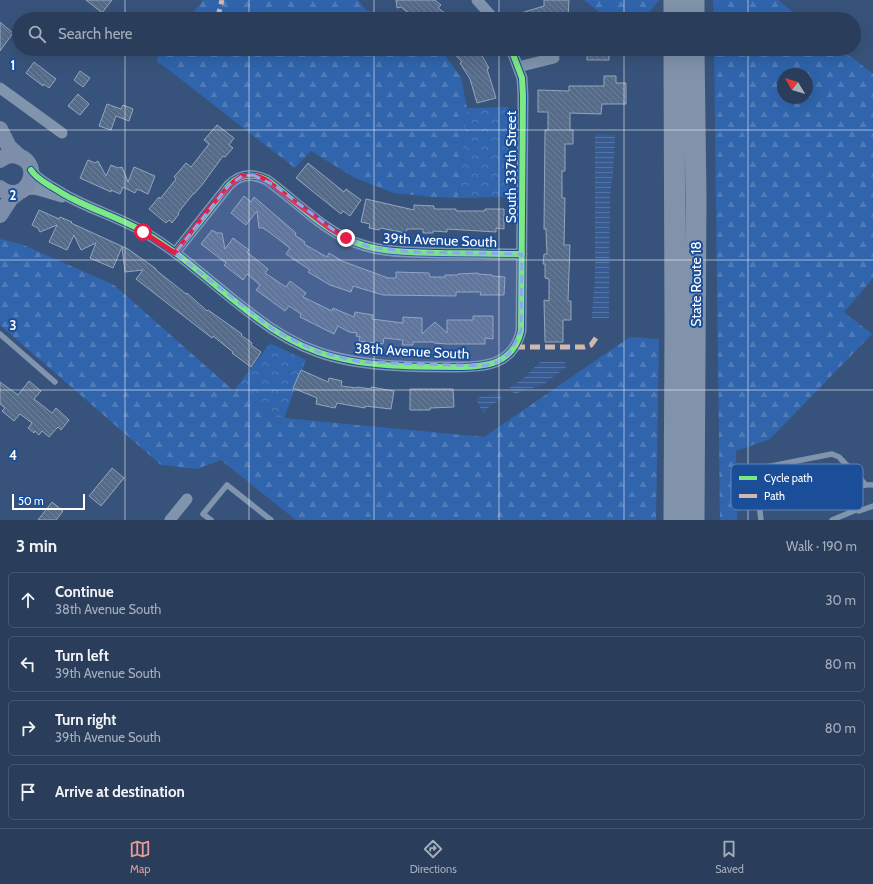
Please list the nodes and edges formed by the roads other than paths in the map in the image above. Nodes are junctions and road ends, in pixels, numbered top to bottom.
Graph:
1 (477, 0) edge
2 (674, 0) edge
3 (694, 0) edge
4 (488, 12) edge
5 (674, 12) edge
6 (694, 12) edge
7 (514, 56) edge
8 (674, 56) edge
9 (694, 56) edge
10 (554, 58) dead end
11 (518, 67) junction
12 (0, 88) edge
13 (0, 129) edge
14 (62, 133) dead end
15 (20, 157) junction
16 (0, 160) edge
17 (31, 170) junction
18 (0, 188) edge
19 (20, 192) junction
20 (73, 199) junction
21 (0, 215) edge
22 (175, 253) junction
23 (522, 254) junction
24 (0, 334) edge
25 (509, 354) joint
26 (55, 382) dead end
27 (781, 464) edge
28 (846, 464) edge
29 (863, 481) edge
30 (866, 484) junction
31 (863, 485) edge
32 (873, 485) edge
33 (187, 499) dead end
34 (873, 506) edge
35 (863, 509) edge
36 (760, 510) edge
37 (856, 510) joint
38 (861, 510) edge
39 (170, 520) edge
40 (212, 520) edge
41 (271, 520) edge
42 (674, 520) edge
43 (694, 520) edge
44 (761, 520) edge
45 (832, 520) edge

1 - 4 street
2 - 5 highway
3 - 6 highway
7 - 11 street, South 337th Street
8 - 42 highway, State Route 18
9 - 43 highway, State Route 18
10 - 11 street
11 - 23 street, South 337th Street
12 - 14 street
13 - 15 street
15 - 16 street
15 - 17 street
17 - 19 street
17 - 20 street, 38th Avenue South
18 - 19 street
19 - 20 street, 38th Avenue South
19 - 21 street
20 - 22 street, 38th Avenue South
22 - 23 street, 39th Avenue South
22 - 25 street, 38th Avenue South
23 - 25 street, South 337th Street
24 - 26 lane
27 - 28 lane
29 - 30 lane
30 - 31 lane
30 - 32 lane
33 - 39 street
34 - 35 lane
36 - 44 lane
37 - 38 lane
37 - 45 lane
40 - 41 lane

